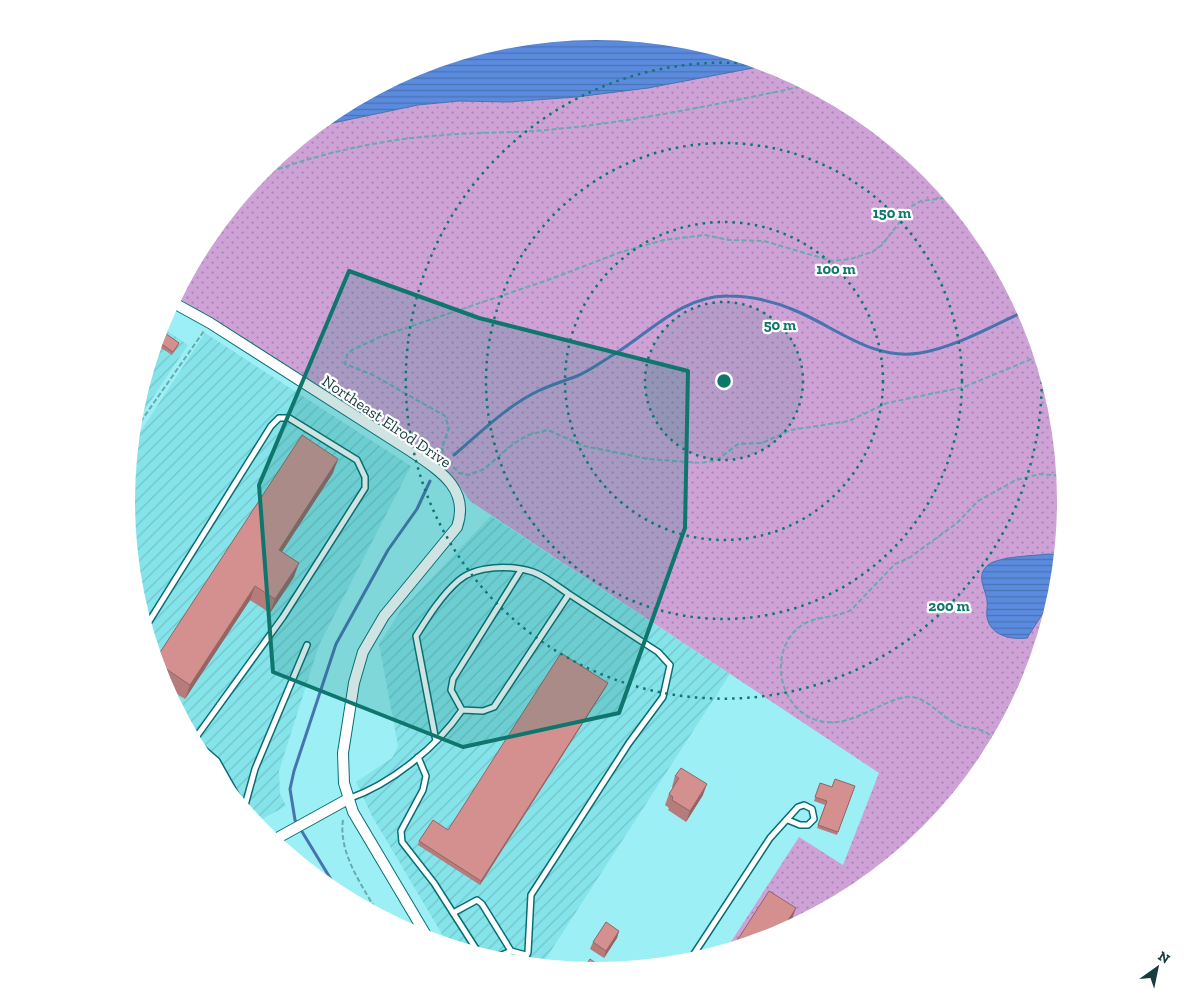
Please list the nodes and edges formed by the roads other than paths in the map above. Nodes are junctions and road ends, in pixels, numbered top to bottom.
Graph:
1 (178, 306) edge
2 (521, 570) junction
3 (569, 594) junction
4 (150, 620) edge
5 (307, 645) dead end
6 (462, 710) junction
7 (197, 734) edge
8 (436, 741) junction
9 (210, 755) edge
10 (418, 757) junction
11 (225, 775) edge
12 (348, 799) junction
13 (246, 802) edge
14 (788, 820) junction
15 (280, 837) edge
16 (453, 913) junction
17 (423, 929) edge
18 (474, 946) edge
19 (511, 951) junction
20 (695, 952) edge
21 (505, 954) edge
22 (526, 955) joint

1 - 12 street, Northeast Elrod Drive
2 - 3 lane
2 - 6 lane
2 - 8 lane
3 - 6 lane
3 - 22 lane
4 - 7 lane
5 - 13 lane
6 - 8 lane
8 - 10 lane
9 - 11 lane
10 - 12 lane
10 - 16 lane
12 - 15 street
12 - 17 street, Northeast Elrod Drive
14 - 14 lane
14 - 20 lane
16 - 18 lane
16 - 19 lane
19 - 21 lane
19 - 22 lane

